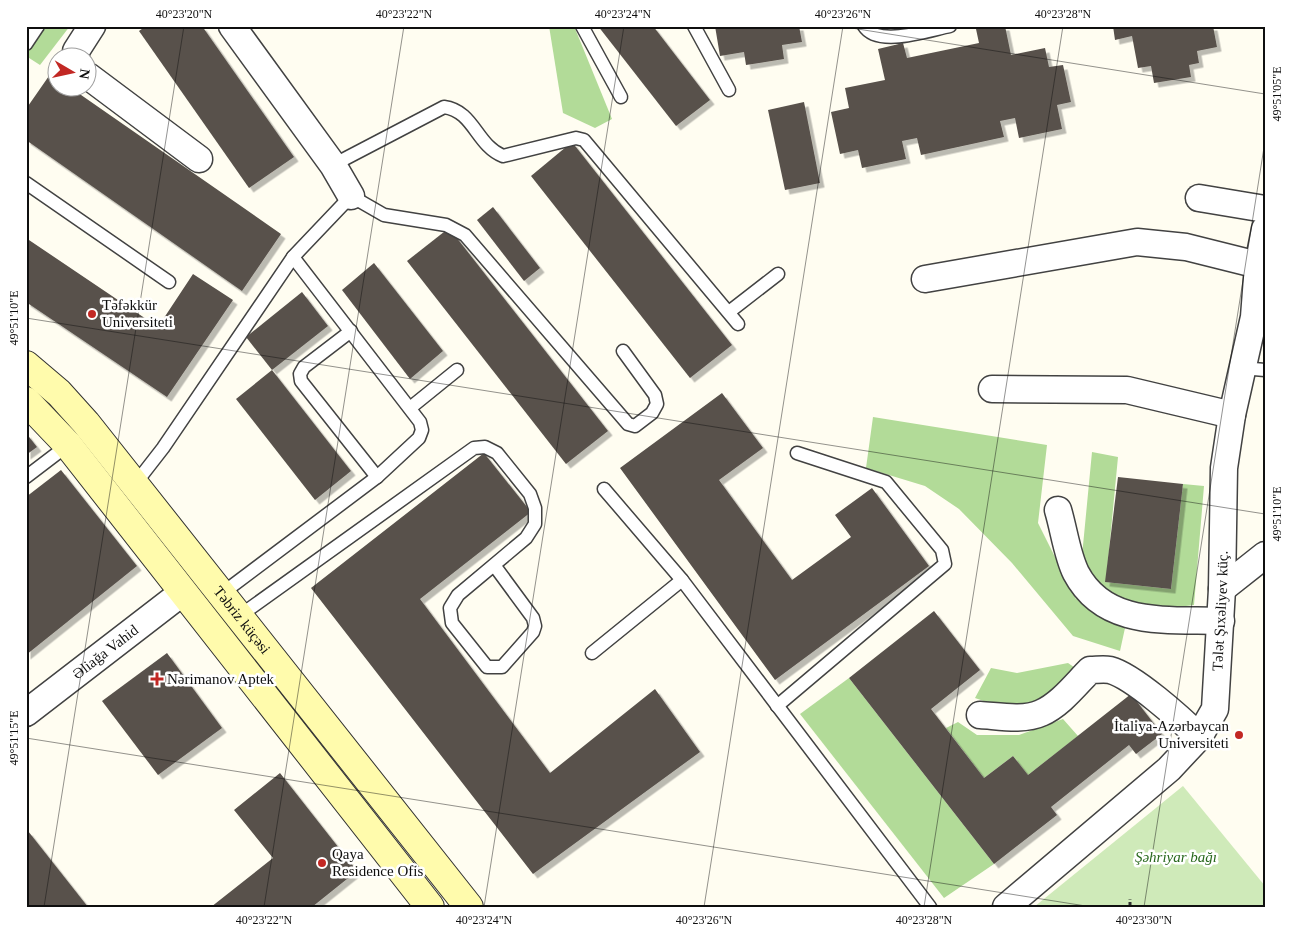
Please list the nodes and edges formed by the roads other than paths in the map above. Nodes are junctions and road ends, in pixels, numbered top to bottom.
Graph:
1 (38, 26) edge
2 (92, 26) edge
3 (232, 26) edge
4 (582, 26) edge
5 (694, 26) edge
6 (864, 26) edge
7 (950, 26) edge
8 (26, 44) edge
9 (78, 48) edge
10 (98, 84) edge
11 (729, 90) dead end
12 (622, 96) dead end
13 (198, 159) dead end
14 (333, 164) junction
15 (26, 183) edge
16 (351, 196) junction
17 (1199, 198) dead end
18 (1265, 209) edge
19 (1265, 229) edge
20 (292, 258) junction
21 (1258, 265) junction
22 (778, 274) dead end
23 (924, 279) dead end
24 (169, 282) dead end
25 (729, 312) junction
26 (738, 324) dead end
27 (351, 330) junction
28 (624, 351) dead end
29 (26, 365) edge
30 (1253, 369) edge
31 (457, 370) dead end
32 (992, 389) dead end
33 (26, 401) edge
34 (410, 408) junction
35 (1232, 415) junction
36 (68, 445) junction
37 (797, 453) dead end
38 (26, 477) edge
39 (377, 477) junction
40 (135, 484) junction
41 (604, 489) dead end
42 (1058, 510) dead end
43 (1265, 555) edge
44 (494, 565) junction
45 (682, 580) junction
46 (1222, 589) junction
47 (183, 592) junction
48 (220, 594) junction
49 (238, 617) junction
50 (1221, 621) junction
51 (592, 653) dead end
52 (777, 706) junction
53 (26, 713) edge
54 (980, 715) dead end
55 (1200, 737) junction
56 (430, 907) edge
57 (469, 907) edge
58 (930, 907) edge
59 (1006, 907) edge

1 - 8 lane
2 - 9 street
3 - 14 street
4 - 12 lane
5 - 11 lane
6 - 7 lane
10 - 13 street
14 - 16 street
14 - 25 lane
15 - 24 lane
16 - 20 lane
16 - 28 lane
17 - 18 street
19 - 21 street, Tələt Şıxəliyev küç.
20 - 27 lane
20 - 40 lane
21 - 23 street
21 - 30 street, Tələt Şıxəliyev küç.
22 - 25 lane
25 - 26 lane
27 - 34 lane
27 - 39 lane
29 - 40 main road, Təbriz küçəsi
30 - 35 street, Tələt Şıxəliyev küç.
31 - 34 lane
32 - 35 street
33 - 36 main road, Təbriz küçəsi
34 - 39 lane
35 - 46 street, Tələt Şıxəliyev küç.
36 - 38 lane
36 - 47 main road, Təbriz küçəsi
37 - 52 lane
39 - 48 lane
40 - 48 main road, Təbriz küçəsi
41 - 45 lane
42 - 50 street
43 - 46 street
44 - 44 lane
44 - 49 lane
45 - 51 lane
45 - 52 lane
46 - 50 street, Tələt Şıxəliyev küç.
47 - 53 street, Əliağa Vahid
47 - 56 main road, Təbriz küçəsi
48 - 49 main road, Təbriz küçəsi
49 - 57 main road, Təbriz küçəsi
50 - 55 street, Tələt Şıxəliyev küç.
52 - 58 lane
54 - 55 street
55 - 59 street, Tələt Şıxəliyev küç.

